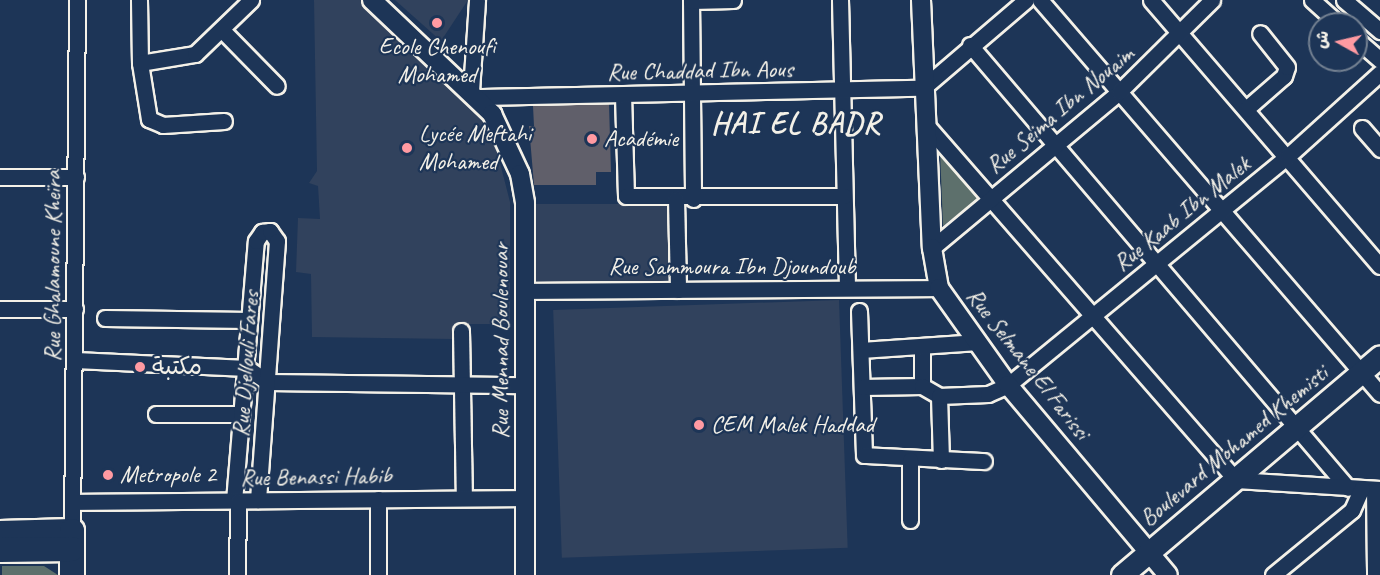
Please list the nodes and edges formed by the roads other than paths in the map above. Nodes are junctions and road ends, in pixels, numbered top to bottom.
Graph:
1 (77, 0) edge
2 (139, 0) edge
3 (250, 0) edge
4 (372, 0) edge
5 (477, 0) edge
6 (733, 0) edge
7 (840, 0) edge
8 (921, 0) edge
9 (1026, 0) edge
10 (1040, 0) edge
11 (1151, 0) edge
12 (1212, 0) edge
13 (1312, 0) edge
14 (1344, 0) edge
15 (691, 1) edge
16 (1326, 12) edge
17 (222, 30) junction
18 (1380, 31) edge
19 (1260, 33) dead end
20 (1181, 36) junction
21 (970, 45) junction
22 (1368, 50) edge
23 (1380, 60) edge
24 (140, 63) junction
25 (1380, 73) edge
26 (277, 86) dead end
27 (923, 88) junction
28 (842, 91) junction
29 (1119, 92) junction
30 (474, 94) junction
31 (693, 94) junction
32 (622, 95) junction
33 (1246, 109) junction
34 (224, 122) dead end
35 (928, 127) junction
36 (1362, 128) dead end
37 (1056, 145) junction
38 (1380, 149) edge
39 (1288, 156) junction
40 (0, 177) edge
41 (76, 177) junction
42 (844, 196) junction
43 (992, 197) junction
44 (676, 199) junction
45 (693, 199) junction
46 (1222, 210) junction
47 (932, 249) junction
48 (1156, 263) junction
49 (1380, 266) edge
50 (847, 288) junction
51 (939, 288) junction
52 (678, 290) junction
53 (525, 291) junction
54 (0, 309) edge
55 (75, 309) junction
56 (859, 310) dead end
57 (1093, 315) junction
58 (105, 318) dead end
59 (249, 320) junction
60 (461, 331) dead end
61 (978, 342) junction
62 (922, 349) junction
63 (861, 351) junction
64 (1380, 356) edge
65 (75, 360) junction
66 (247, 368) junction
67 (1361, 372) junction
68 (268, 382) junction
69 (462, 385) junction
70 (525, 385) junction
71 (1008, 385) junction
72 (922, 386) junction
73 (861, 387) junction
74 (1380, 394) edge
75 (939, 396) junction
76 (156, 414) dead end
77 (241, 414) junction
78 (1297, 426) junction
79 (910, 460) junction
80 (940, 460) junction
81 (984, 460) dead end
82 (1236, 480) junction
83 (1366, 488) edge
84 (464, 498) junction
85 (524, 498) junction
86 (378, 499) junction
87 (258, 500) junction
88 (236, 501) junction
89 (73, 502) junction
90 (910, 520) dead end
91 (0, 533) edge
92 (72, 540) junction
93 (0, 550) edge
94 (1149, 553) junction
95 (72, 575) edge
96 (237, 575) edge
97 (378, 575) edge
98 (525, 575) edge
99 (1122, 575) edge
100 (1168, 575) edge
101 (1273, 575) edge
102 (1375, 575) edge

1 - 41 street, Rue Ghalamoune Kheïra
2 - 24 street
3 - 17 street
4 - 30 street, Rue Mennad Boulenouar
5 - 30 street
6 - 15 street
7 - 28 street
8 - 27 street, Rue Selmane El Farissi
9 - 21 street
10 - 29 street
11 - 20 street
12 - 20 street, Rue Seima Ibn Nouaim
13 - 16 street
14 - 18 street
15 - 31 street
17 - 24 street
17 - 26 street
19 - 33 street
20 - 29 street, Rue Seima Ibn Nouaim
20 - 33 street
21 - 27 street
21 - 37 street
22 - 23 street
24 - 34 street
25 - 39 street, Rue Kaab Ibn Malek
27 - 28 street, Rue Chaddad Ibn Aous
27 - 35 street, Rue Selmane El Farissi
28 - 31 street, Rue Chaddad Ibn Aous
28 - 42 street
29 - 37 street, Rue Seima Ibn Nouaim
29 - 46 street
30 - 32 street, Rue Chaddad Ibn Aous
30 - 53 street, Rue Mennad Boulenouar
31 - 32 street, Rue Chaddad Ibn Aous
31 - 45 street
32 - 44 street
33 - 39 street
35 - 43 street
35 - 47 street, Rue Selmane El Farissi
36 - 38 street
37 - 43 street, Rue Seima Ibn Nouaim
37 - 48 street
39 - 46 street, Rue Kaab Ibn Malek
39 - 49 street
40 - 41 street
41 - 55 street, Rue Ghalamoune Kheïra
42 - 45 street
42 - 50 street
43 - 47 street, Rue Seima Ibn Nouaim
43 - 57 street
44 - 45 street
44 - 52 street
46 - 48 street, Rue Kaab Ibn Malek
46 - 67 street
47 - 51 street, Rue Selmane El Farissi
48 - 57 street, Rue Kaab Ibn Malek
48 - 78 street
50 - 51 street, Rue Sammoura Ibn Djoundoub
50 - 52 street, Rue Sammoura Ibn Djoundoub
51 - 61 street, Rue Selmane El Farissi
52 - 53 street, Rue Sammoura Ibn Djoundoub
53 - 70 street, Rue Mennad Boulenouar
54 - 55 street
55 - 65 street, Rue Ghalamoune Kheïra
56 - 63 street
57 - 71 street, Rue Kaab Ibn Malek
57 - 82 street
58 - 59 street
59 - 66 street
59 - 68 street, Rue Djellouli Fares
60 - 69 street
61 - 62 street
61 - 71 street, Rue Selmane El Farissi
62 - 63 street
62 - 72 street
63 - 73 street
64 - 67 main road, Boulevard Mohamed Khemisti
65 - 66 street
65 - 89 street, Rue Ghalamoune Kheïra
66 - 68 street
66 - 77 street
67 - 74 street
67 - 78 main road, Boulevard Mohamed Khemisti
68 - 69 street
68 - 87 street, Rue Djellouli Fares
69 - 70 street
69 - 84 street
70 - 85 street, Rue Mennad Boulenouar
71 - 75 street
71 - 94 street, Rue Selmane El Farissi
72 - 73 street
72 - 75 street
73 - 79 street
75 - 80 street
76 - 77 street
77 - 88 street
78 - 82 main road, Boulevard Mohamed Khemisti
78 - 83 street
79 - 80 street
79 - 90 street
80 - 81 street
82 - 83 street
82 - 94 main road, Boulevard Mohamed Khemisti
83 - 101 street
83 - 102 street
84 - 85 street, Rue Benassi Habib
84 - 86 street, Rue Benassi Habib
85 - 98 street, Rue Mennad Boulenouar
86 - 87 street, Rue Benassi Habib
86 - 97 street
87 - 88 street, Rue Benassi Habib
88 - 89 street, Rue Benassi Habib
88 - 96 street
89 - 92 street, Rue Ghalamoune Kheïra
91 - 92 main road
92 - 93 main road
92 - 95 main road
94 - 99 main road, Boulevard Mohamed Khemisti
94 - 100 street, Rue Selmane El Farissi

